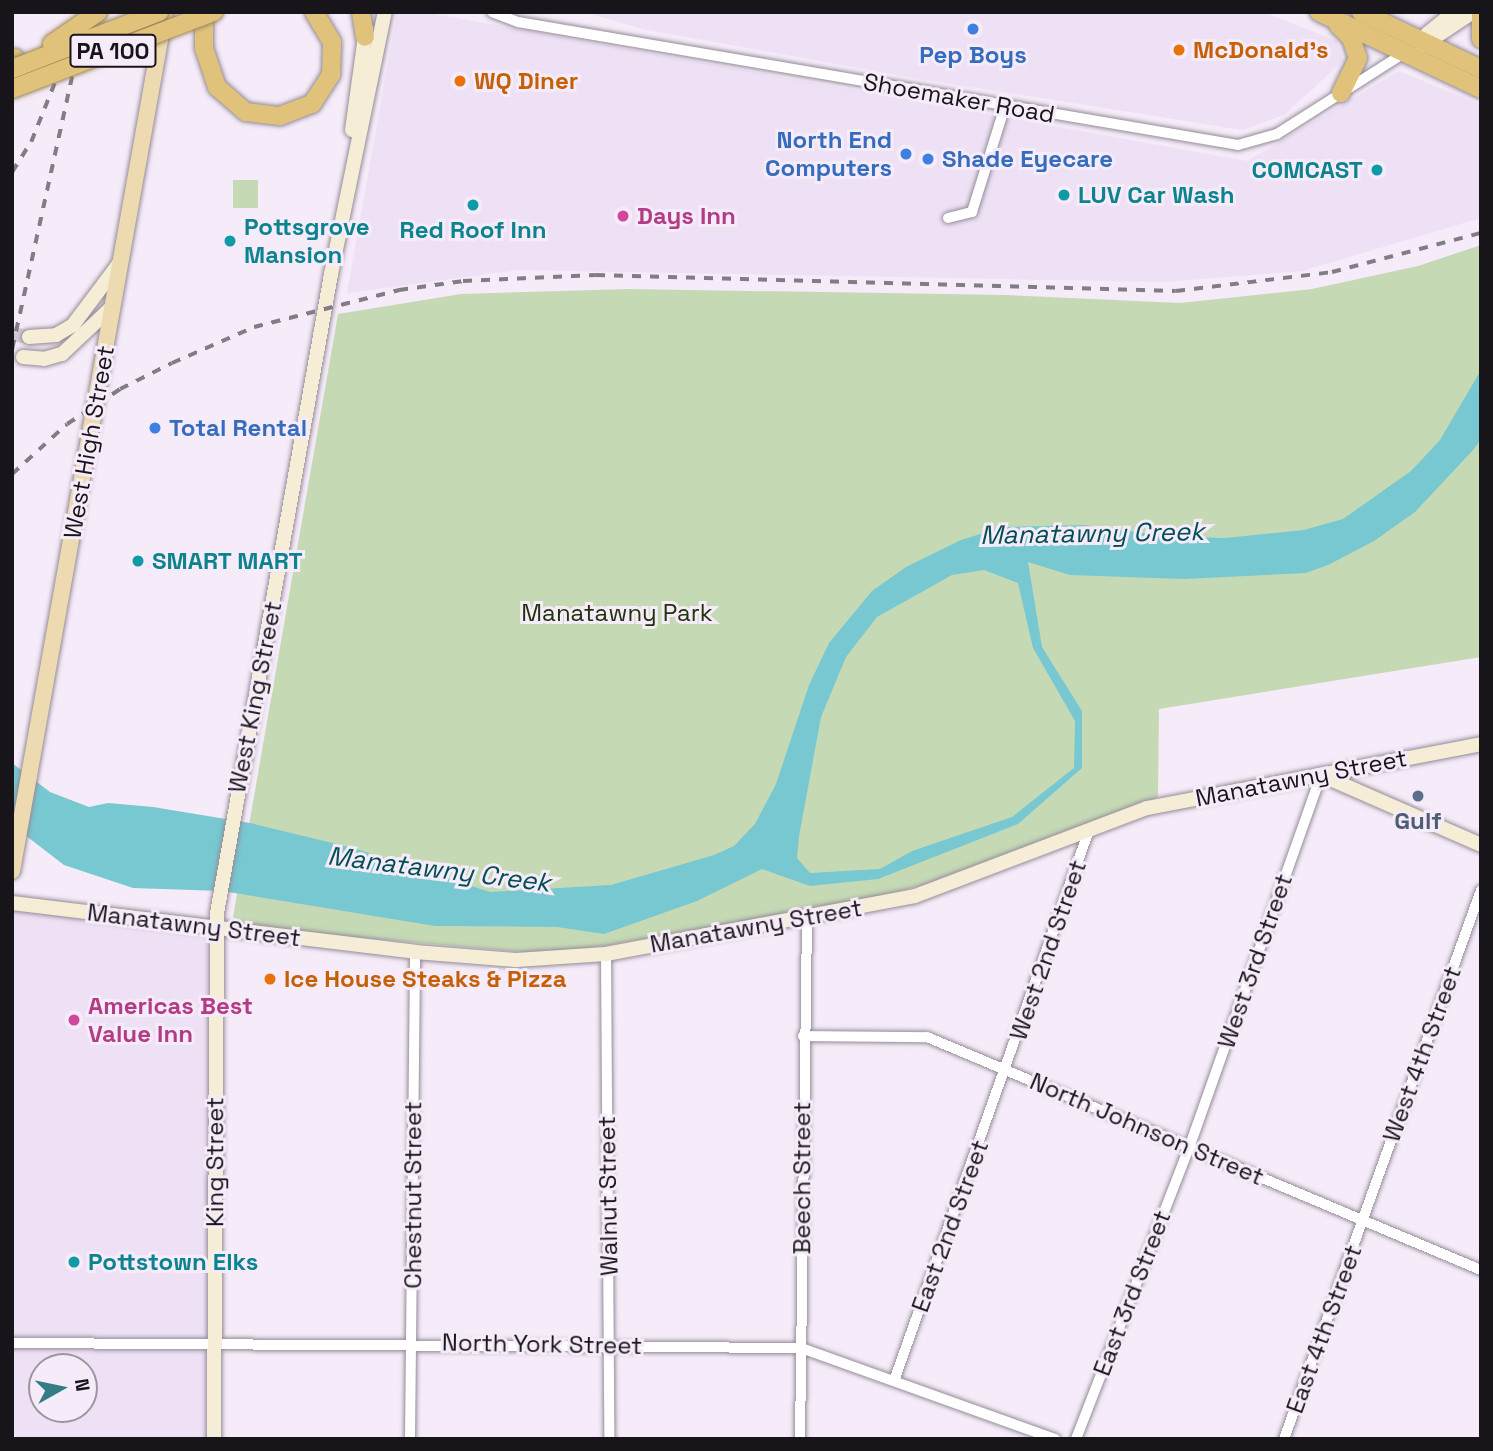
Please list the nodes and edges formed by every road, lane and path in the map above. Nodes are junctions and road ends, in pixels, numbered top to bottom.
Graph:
1 (97, 12) edge
2 (159, 12) edge
3 (165, 12) edge
4 (204, 12) edge
5 (214, 12) edge
6 (314, 12) edge
7 (361, 12) edge
8 (369, 12) edge
9 (385, 12) edge
10 (492, 12) edge
11 (1362, 12) edge
12 (1454, 12) edge
13 (1473, 12) edge
14 (1481, 14) edge
15 (1325, 15) edge
16 (365, 37) junction
17 (1481, 39) edge
18 (1424, 42) junction
19 (1404, 53) junction
20 (13, 62) edge
21 (1481, 69) edge
22 (12, 89) edge
23 (1481, 89) edge
24 (1341, 93) junction
25 (1005, 106) junction
26 (948, 218) dead end
27 (335, 260) junction
28 (121, 261) junction
29 (113, 306) junction
30 (29, 337) tunnel mouth
31 (23, 357) dead end
32 (1481, 744) edge
33 (1321, 775) junction
34 (1089, 830) junction
35 (1481, 845) edge
36 (13, 864) edge
37 (1481, 890) edge
38 (12, 903) edge
39 (807, 917) junction
40 (216, 921) junction
41 (415, 952) junction
42 (606, 954) junction
43 (803, 1036) junction
44 (1007, 1071) junction
45 (1189, 1148) junction
46 (1363, 1219) junction
47 (1481, 1270) edge
48 (214, 1342) junction
49 (412, 1342) junction
50 (12, 1343) edge
51 (610, 1346) junction
52 (801, 1348) junction
53 (894, 1381) junction
54 (214, 1439) edge
55 (410, 1439) edge
56 (608, 1439) edge
57 (800, 1439) edge
58 (1055, 1439) edge
59 (1076, 1439) edge
60 (1284, 1439) edge

1 - 20 highway, bridge
2 - 20 highway, PA 100, bridge
3 - 28 main road, West High Street
4 - 6 highway
5 - 22 highway, PA 100, bridge
7 - 16 highway
8 - 16 street, West King Street
9 - 27 street, West King Street
10 - 25 street, Shoemaker Road
11 - 18 highway
12 - 18 street, Shoemaker Road
13 - 18 street, Shoemaker Road
14 - 17 highway
15 - 19 highway
15 - 24 highway
16 - 27 street, West King Street
18 - 19 street, Shoemaker Road
18 - 21 highway
19 - 23 highway
19 - 24 street, Shoemaker Road
24 - 25 street, Shoemaker Road
25 - 26 street
27 - 40 street, West King Street
28 - 29 main road, West High Street
28 - 30 street
29 - 31 street
29 - 36 main road, West High Street
32 - 33 street, Manatawny Street
33 - 34 street, Manatawny Street
33 - 35 street
33 - 45 street, West 3rd Street
34 - 39 street, Manatawny Street
34 - 44 street, West 2nd Street
37 - 46 street, West 4th Street
38 - 40 street, Manatawny Street
39 - 42 street, Manatawny Street
39 - 43 street, Beech Street
40 - 41 street, Manatawny Street
40 - 48 street, King Street
41 - 42 street, Manatawny Street
41 - 49 street, Chestnut Street
42 - 51 street, Walnut Street
43 - 44 street, North Johnson Street
43 - 52 street, Beech Street
44 - 45 street, North Johnson Street
44 - 53 street, East 2nd Street
45 - 46 street, North Johnson Street
45 - 59 street, East 3rd Street
46 - 47 street, North Johnson Street
46 - 60 street, East 4th Street
48 - 49 street, North York Street
48 - 50 street, North York Street
48 - 54 street, King Street
49 - 51 street, North York Street
49 - 55 street, Chestnut Street
51 - 52 street, North York Street
51 - 56 street, Walnut Street
52 - 53 street, North York Street
52 - 57 street, Beech Street
53 - 58 street, North York Street

